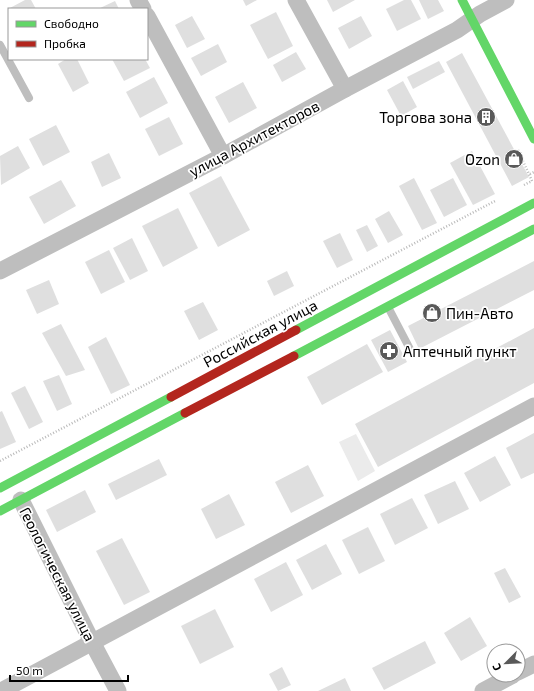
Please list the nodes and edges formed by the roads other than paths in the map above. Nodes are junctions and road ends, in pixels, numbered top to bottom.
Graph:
1 (296, 0) edge
2 (462, 0) edge
3 (506, 0) edge
4 (148, 18) edge
5 (473, 19) junction
6 (0, 45) edge
7 (8, 60) edge
8 (8, 60) edge
9 (345, 89) junction
10 (29, 98) dead end
11 (534, 139) edge
12 (224, 156) junction
13 (534, 203) edge
14 (534, 229) edge
15 (0, 271) edge
16 (388, 306) junction
17 (411, 351) dead end
18 (534, 406) edge
19 (0, 488) edge
20 (21, 500) junction
21 (0, 511) edge
22 (92, 642) junction
23 (498, 683) edge
24 (1, 691) edge
25 (118, 691) edge
26 (483, 691) edge

1 - 9 street
2 - 5 main road
3 - 5 street, улица Архитекторов
4 - 12 street
5 - 9 street, улица Архитекторов
5 - 11 main road
6 - 8 lane
7 - 10 lane
9 - 12 street, улица Архитекторов
12 - 15 street, улица Архитекторов
13 - 19 main road, Российская улица
14 - 16 main road
16 - 17 lane
16 - 20 main road
18 - 22 street
20 - 21 main road
20 - 22 street, Геологическая улица
22 - 24 street
22 - 25 street, Геологическая улица
23 - 26 street

